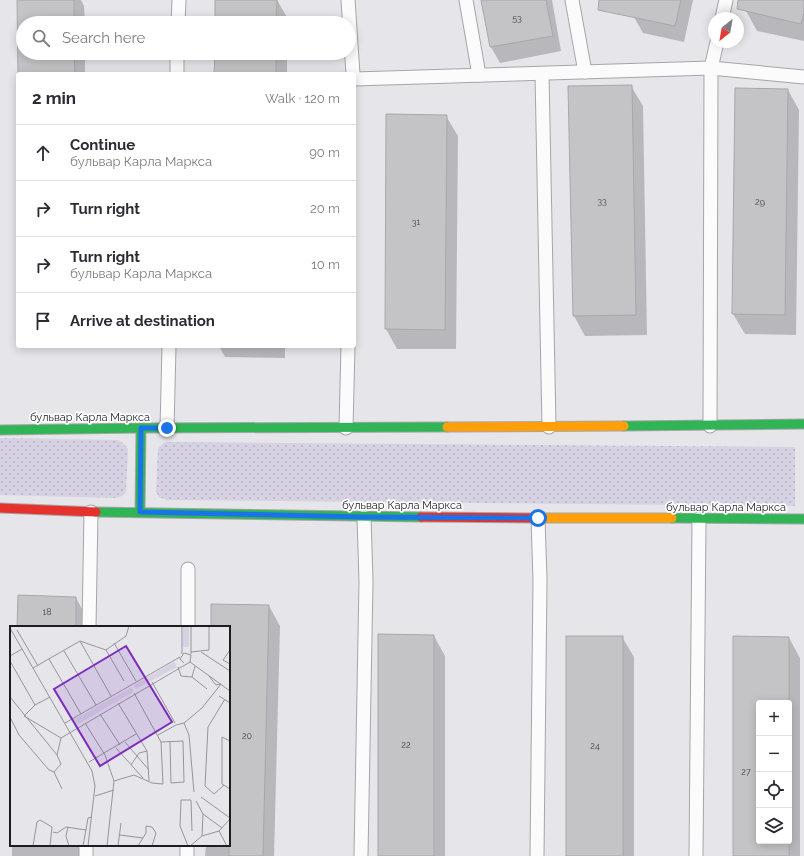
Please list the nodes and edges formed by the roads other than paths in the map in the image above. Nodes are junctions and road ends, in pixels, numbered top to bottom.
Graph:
1 (179, 0) edge
2 (348, 0) edge
3 (466, 0) edge
4 (572, 0) edge
5 (726, 0) edge
6 (723, 12) edge
7 (178, 16) edge
8 (349, 16) edge
9 (716, 48) edge
10 (177, 60) edge
11 (351, 60) edge
12 (711, 68) junction
13 (177, 72) edge
14 (352, 72) edge
15 (585, 72) junction
16 (542, 74) junction
17 (479, 75) junction
18 (804, 77) edge
19 (356, 79) edge
20 (169, 348) edge
21 (348, 348) edge
22 (804, 424) edge
23 (710, 426) junction
24 (548, 427) junction
25 (141, 428) junction
26 (167, 428) junction
27 (346, 428) junction
28 (0, 430) edge
29 (0, 508) edge
30 (91, 512) junction
31 (140, 512) junction
32 (364, 517) junction
33 (538, 518) junction
34 (699, 519) junction
35 (804, 519) edge
36 (188, 569) dead end
37 (89, 626) edge
38 (188, 626) edge
39 (187, 846) edge
40 (186, 856) edge
41 (361, 856) edge
42 (537, 856) edge
43 (696, 856) edge

1 - 7 lane
2 - 8 lane
3 - 17 lane
4 - 15 lane
5 - 6 lane
9 - 12 lane
10 - 13 lane
11 - 14 lane
12 - 15 lane
12 - 18 lane
12 - 23 lane
15 - 16 lane
16 - 17 lane
16 - 24 lane
17 - 19 lane
20 - 26 lane
21 - 27 lane
22 - 23 street, бульвар Карла Маркса
23 - 24 street, бульвар Карла Маркса
24 - 27 street, бульвар Карла Маркса
25 - 26 street, бульвар Карла Маркса
25 - 28 street, бульвар Карла Маркса
25 - 31 street
26 - 27 street, бульвар Карла Маркса
29 - 30 street, бульвар Карла Маркса
30 - 31 street, бульвар Карла Маркса
30 - 37 lane
31 - 32 street, бульвар Карла Маркса
32 - 33 street, бульвар Карла Маркса
32 - 41 lane
33 - 34 street, бульвар Карла Маркса
33 - 42 lane
34 - 35 street, бульвар Карла Маркса
34 - 43 lane
36 - 38 lane
39 - 40 lane

